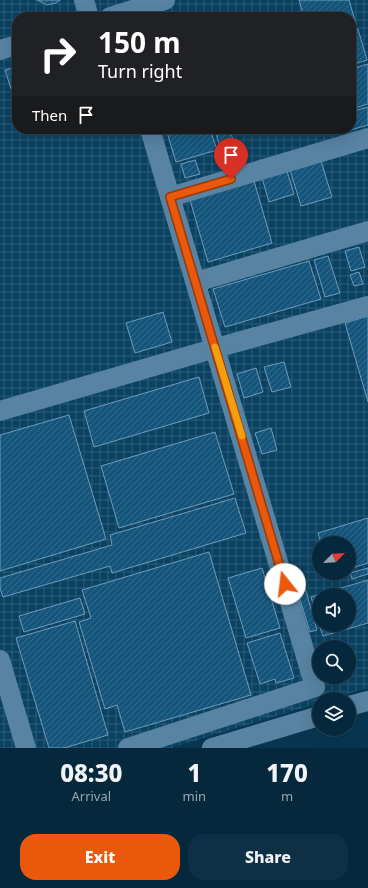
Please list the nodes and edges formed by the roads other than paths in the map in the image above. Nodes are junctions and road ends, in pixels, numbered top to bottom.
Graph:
1 (84, 0) edge
2 (165, 0) edge
3 (88, 12) edge
4 (127, 12) edge
5 (12, 46) edge
6 (0, 50) edge
7 (151, 134) edge
8 (368, 138) edge
9 (170, 197) junction
10 (368, 231) edge
11 (196, 282) junction
12 (368, 306) edge
13 (216, 348) junction
14 (0, 411) edge
15 (0, 660) edge
16 (368, 701) edge
17 (356, 704) edge
18 (312, 718) edge
19 (26, 748) edge
20 (128, 748) edge
21 (212, 748) edge

1 - 3 street
2 - 4 street
5 - 6 street
7 - 9 street
8 - 9 street
9 - 11 street
10 - 11 street
11 - 13 street
12 - 13 street
13 - 14 street
13 - 20 street
15 - 19 street
16 - 17 street
18 - 21 street

